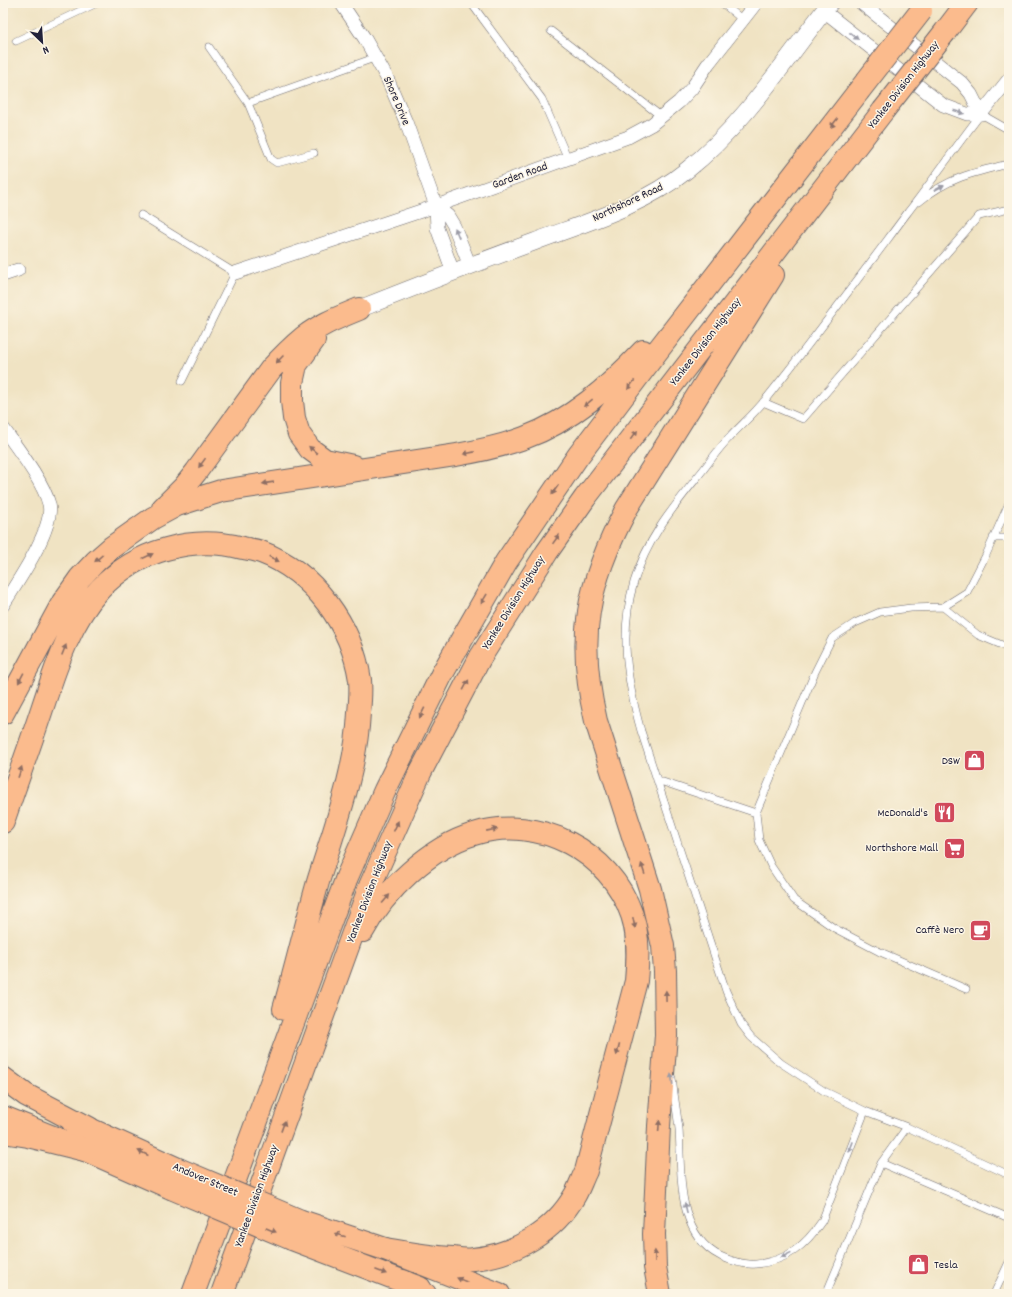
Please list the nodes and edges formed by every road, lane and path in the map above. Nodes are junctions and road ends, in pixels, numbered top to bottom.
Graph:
1 (97, 3) edge
2 (341, 3) edge
3 (471, 3) edge
4 (722, 3) edge
5 (756, 3) edge
6 (861, 3) edge
7 (967, 3) edge
8 (827, 7) edge
9 (924, 7) edge
10 (743, 20) junction
11 (551, 31) dead end
12 (16, 42) dead end
13 (209, 47) dead end
14 (377, 57) junction
15 (1009, 79) edge
16 (248, 103) junction
17 (981, 114) junction
18 (662, 117) junction
19 (1009, 130) edge
20 (314, 153) dead end
21 (568, 159) junction
22 (1009, 164) edge
23 (841, 166) junction
24 (436, 206) junction
25 (1009, 209) edge
26 (909, 212) junction
27 (141, 215) dead end
28 (758, 222) junction
29 (470, 266) junction
30 (18, 270) dead end
31 (453, 272) junction
32 (235, 274) junction
33 (3, 275) edge
34 (359, 309) junction
35 (182, 381) dead end
36 (763, 402) junction
37 (3, 428) edge
38 (376, 468) junction
39 (1009, 503) edge
40 (153, 518) junction
41 (993, 538) junction
42 (1009, 538) edge
43 (3, 605) edge
44 (943, 607) junction
45 (1009, 648) edge
46 (3, 713) edge
47 (657, 780) junction
48 (756, 814) junction
49 (3, 822) edge
50 (966, 988) dead end
51 (322, 1020) junction
52 (666, 1035) junction
53 (3, 1078) edge
54 (3, 1093) edge
55 (263, 1103) junction
56 (865, 1110) junction
57 (3, 1117) edge
58 (907, 1127) junction
59 (89, 1128) junction
60 (3, 1132) edge
61 (86, 1150) junction
62 (881, 1163) junction
63 (1009, 1175) edge
64 (175, 1178) junction
65 (1009, 1218) edge
66 (297, 1230) junction
67 (385, 1249) junction
68 (1009, 1262) edge
69 (403, 1281) junction
70 (193, 1294) edge
71 (222, 1294) edge
72 (425, 1294) edge
73 (434, 1294) edge
74 (499, 1294) edge
75 (660, 1294) edge
76 (826, 1294) edge
77 (994, 1294) edge

1 - 12 lane
2 - 14 street, Shore Drive
3 - 21 lane
4 - 10 lane
5 - 10 street, Garden Road
6 - 17 street
7 - 23 highway, Yankee Division Highway, bridge
8 -> 17 street
8 - 29 street, Northshore Road
9 -> 28 highway, Yankee Division Highway, bridge
10 - 18 street, Garden Road
11 - 18 lane
13 - 16 lane
14 - 16 lane
14 - 24 street, Shore Drive
15 - 17 street
16 - 20 lane
17 - 19 lane
17 - 26 lane
18 - 21 street, Garden Road
21 - 24 street, Garden Road
26 -> 22 lane
51 -> 23 highway, Yankee Division Highway
52 -> 23 highway
29 -> 24 street, Shore Drive
24 - 31 street, Shore Drive
24 - 32 street, Garden Road
25 - 36 lane
26 - 36 lane
27 - 32 lane
28 -> 38 highway
28 -> 55 highway, Yankee Division Highway
29 - 31 street, Northshore Road
30 - 33 street
31 - 34 street, Northshore Road
32 - 35 lane
38 -> 34 highway
34 -> 40 highway
36 - 47 lane
37 - 43 street
38 -> 40 highway
39 - 41 lane
40 -> 46 highway
41 - 42 lane
41 - 44 lane
44 - 45 lane
44 - 48 lane
47 - 48 lane
47 - 56 lane
48 - 50 lane
49 -> 55 highway
51 -> 67 highway
71 -> 51 highway, Yankee Division Highway
56 -> 52 lane
75 -> 52 highway
53 - 59 highway
54 - 59 highway, Andover Street
55 - 70 highway, Yankee Division Highway
56 - 58 lane
57 - 61 highway, Andover Street
58 - 62 lane
58 - 63 lane
64 -> 59 highway, Andover Street
60 - 61 highway
61 - 64 highway, Andover Street
62 - 65 lane
62 - 76 lane
64 - 66 highway, Andover Street, bridge
67 -> 66 highway, Andover Street
66 -> 69 highway, Andover Street
74 -> 67 highway, Andover Street
68 - 77 lane
69 - 72 highway
69 - 73 highway, Andover Street

